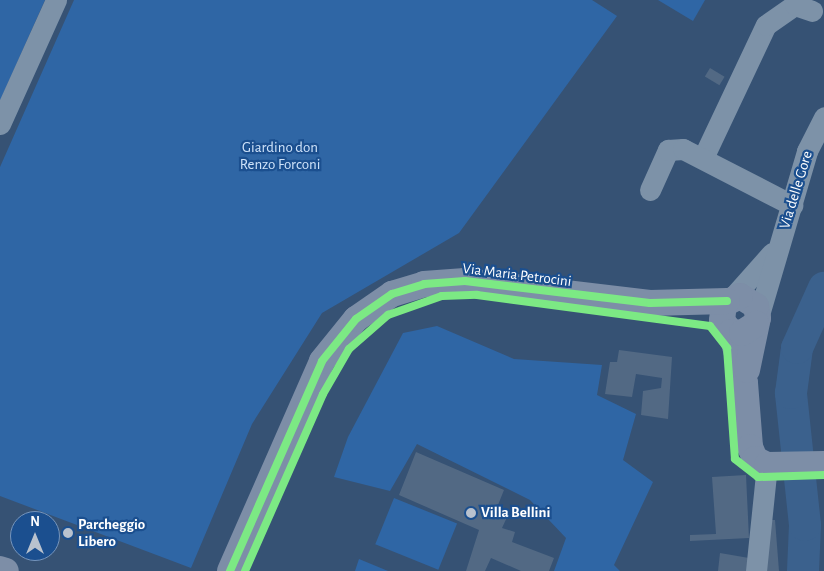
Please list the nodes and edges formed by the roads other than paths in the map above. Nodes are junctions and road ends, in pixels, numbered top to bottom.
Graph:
1 (56, 0) edge
2 (812, 11) dead end
3 (824, 117) edge
4 (0, 124) edge
5 (702, 158) junction
6 (650, 190) dead end
7 (792, 205) junction
8 (782, 236) junction
9 (730, 299) junction
10 (650, 303) junction
11 (742, 325) junction
12 (824, 464) edge
13 (771, 466) junction
14 (0, 569) edge
15 (6, 571) edge
16 (230, 571) edge
17 (756, 571) edge

1 - 4 street
2 - 5 street
3 - 7 street, Via delle Gore
5 - 6 street
5 - 7 street
7 - 8 street, Via delle Gore
8 - 9 street, Via delle Gore
8 - 11 street, Via delle Gore
9 - 10 main road, Via Maria Petrocini
9 - 11 main road
10 - 11 main road, Via Maria Petrocini
10 - 16 main road, Via Maria Petrocini
11 - 13 main road
12 - 13 main road
13 - 17 street
14 - 15 main road

